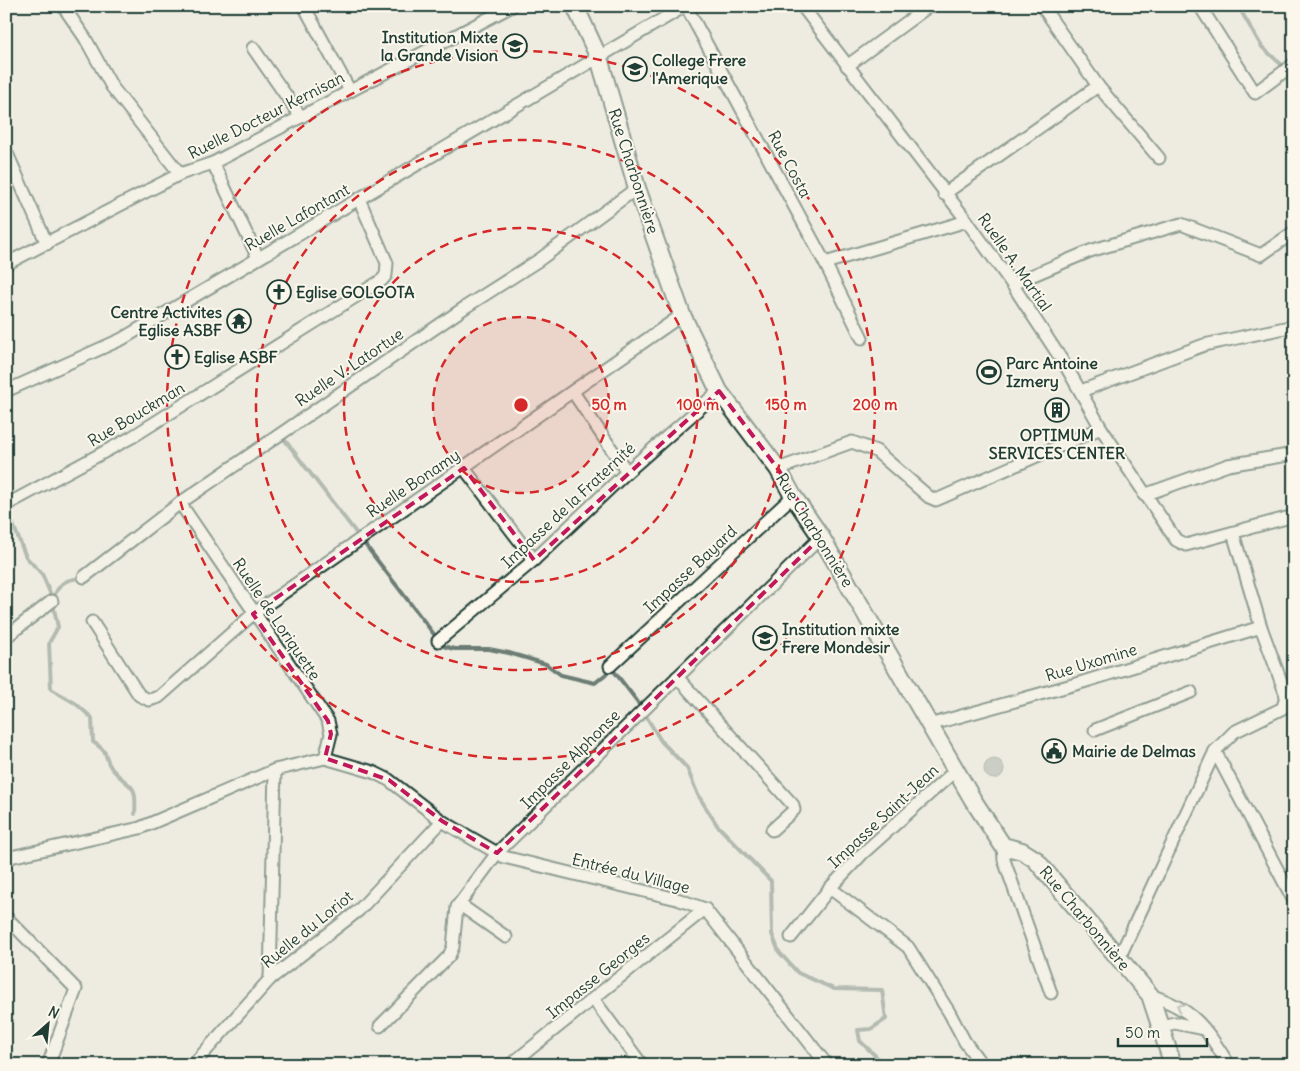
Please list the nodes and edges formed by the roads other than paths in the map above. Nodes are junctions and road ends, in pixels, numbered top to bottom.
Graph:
1 (63, 6) edge
2 (304, 6) edge
3 (512, 6) edge
4 (575, 6) edge
5 (686, 6) edge
6 (802, 6) edge
7 (930, 6) edge
8 (1042, 6) edge
9 (1200, 6) edge
10 (253, 48) dead end
11 (599, 58) junction
12 (846, 66) junction
13 (1289, 68) edge
14 (1098, 86) junction
15 (350, 91) junction
16 (301, 117) junction
17 (6, 151) edge
18 (1158, 158) dead end
19 (213, 163) junction
20 (180, 174) junction
21 (637, 188) junction
22 (944, 194) junction
23 (359, 199) junction
24 (967, 221) junction
25 (1294, 232) edge
26 (47, 244) junction
27 (258, 258) junction
28 (825, 263) junction
29 (6, 264) edge
30 (1012, 284) junction
31 (682, 315) junction
32 (1294, 326) edge
33 (862, 338) dead end
34 (6, 391) edge
35 (720, 391) junction
36 (1081, 391) junction
37 (573, 392) junction
38 (1101, 428) junction
39 (1294, 454) edge
40 (464, 468) junction
41 (778, 469) junction
42 (627, 472) junction
43 (1144, 495) junction
44 (793, 496) junction
45 (180, 503) junction
46 (6, 505) edge
47 (1294, 516) edge
48 (1233, 533) junction
49 (821, 537) junction
50 (534, 560) junction
51 (84, 578) dead end
52 (52, 601) dead end
53 (253, 614) junction
54 (92, 622) dead end
55 (1261, 627) junction
56 (6, 637) edge
57 (438, 641) dead end
58 (610, 666) dead end
59 (677, 676) junction
60 (1191, 692) dead end
61 (929, 725) junction
62 (1095, 730) dead end
63 (1215, 751) junction
64 (325, 758) junction
65 (275, 770) junction
66 (956, 770) junction
67 (442, 821) junction
68 (772, 830) dead end
69 (1004, 846) junction
70 (500, 855) junction
71 (6, 858) edge
72 (830, 888) junction
73 (1294, 901) edge
74 (459, 904) junction
75 (705, 909) junction
76 (6, 917) edge
77 (506, 937) dead end
78 (791, 937) dead end
79 (1118, 958) junction
80 (270, 979) junction
81 (1051, 993) dead end
82 (1150, 994) junction
83 (594, 1000) junction
84 (380, 1026) dead end
85 (1160, 1026) junction
86 (1204, 1029) junction
87 (48, 1065) edge
88 (193, 1065) edge
89 (510, 1065) edge
90 (642, 1065) edge
91 (827, 1065) edge
92 (982, 1065) edge
93 (1173, 1065) edge
94 (1229, 1065) edge

1 - 20 street
2 - 15 street
3 - 15 street, Ruelle Docteur Kernisan
4 - 11 street, Rue Charbonnière
5 - 11 street, Ruelle Lafontant
5 - 28 street, Rue Costa
6 - 12 street, Ruelle A. Martial
7 - 12 street
8 - 14 street
9 - 13 street
10 - 16 street
11 - 21 street, Rue Charbonnière
11 - 23 street, Ruelle Lafontant
12 - 22 street, Ruelle A. Martial
14 - 18 street
14 - 22 street
15 - 16 street, Ruelle Docteur Kernisan
16 - 19 street, Ruelle Docteur Kernisan
17 - 26 street
19 - 20 street, Ruelle Docteur Kernisan
19 - 27 street
20 - 26 street, Ruelle Docteur Kernisan
21 - 31 street, Rue Charbonnière
21 - 45 street, Ruelle V. Latortue
22 - 24 street, Ruelle A. Martial
23 - 27 street, Ruelle Lafontant
23 - 46 street, Rue Bouckman
24 - 28 street
24 - 30 street, Ruelle A. Martial
25 - 30 street
26 - 29 street, Ruelle Docteur Kernisan
27 - 34 street, Ruelle Lafontant
28 - 33 street, Rue Costa
30 - 36 street, Ruelle A. Martial
31 - 35 street, Rue Charbonnière
31 - 37 street, Ruelle Bonamy
32 - 36 street
35 - 41 street, Rue Charbonnière
35 - 42 street, Impasse de la Fraternité
36 - 38 street, Ruelle A. Martial
37 - 40 street, Ruelle Bonamy
37 - 42 street
38 - 41 street
38 - 43 street, Ruelle A. Martial
39 - 43 street
40 - 50 street
40 - 53 street, Ruelle Bonamy
41 - 44 street, Rue Charbonnière
42 - 50 street, Impasse de la Fraternité
43 - 48 street, Ruelle A. Martial
44 - 49 street, Rue Charbonnière
44 - 58 street, Impasse Bayard
45 - 51 street, Ruelle V. Latortue
45 - 53 street, Ruelle de Loriquette
47 - 48 street
48 - 55 street
49 - 59 street, Impasse Alphonse
49 - 61 street, Rue Charbonnière
50 - 57 street, Impasse de la Fraternité
52 - 56 street
53 - 54 street, Ruelle Bonamy
53 - 64 street, Ruelle de Loriquette
55 - 61 street, Rue Uxomine
55 - 63 street
59 - 68 street
59 - 70 street, Impasse Alphonse
60 - 62 street
61 - 66 street, Rue Charbonnière
63 - 73 street
63 - 79 street
64 - 65 street
64 - 67 street, Entrée du Village
65 - 71 street
65 - 80 street
66 - 69 street, Rue Charbonnière
66 - 72 street, Impasse Saint-Jean
67 - 70 street, Entrée du Village
67 - 80 street, Ruelle du Loriot
69 - 79 street, Rue Charbonnière
69 - 81 street
70 - 74 street, Impasse Alphonse
70 - 75 street, Entrée du Village
72 - 78 street
72 - 92 street, Impasse Saint-Jean
74 - 77 street
74 - 84 street, Impasse Alphonse
75 - 83 street, Impasse Georges
75 - 91 street, Entrée du Village
76 - 87 street
79 - 82 street, Rue Charbonnière
80 - 88 street, Ruelle du Loriot
82 - 85 street, Rue Charbonnière
86 -> 82 street, Rue Charbonnière
83 - 89 street, Impasse Georges
83 - 90 street
85 - 86 street
85 - 93 street, Rue Charbonnière
86 - 94 street, Rue Charbonnière

